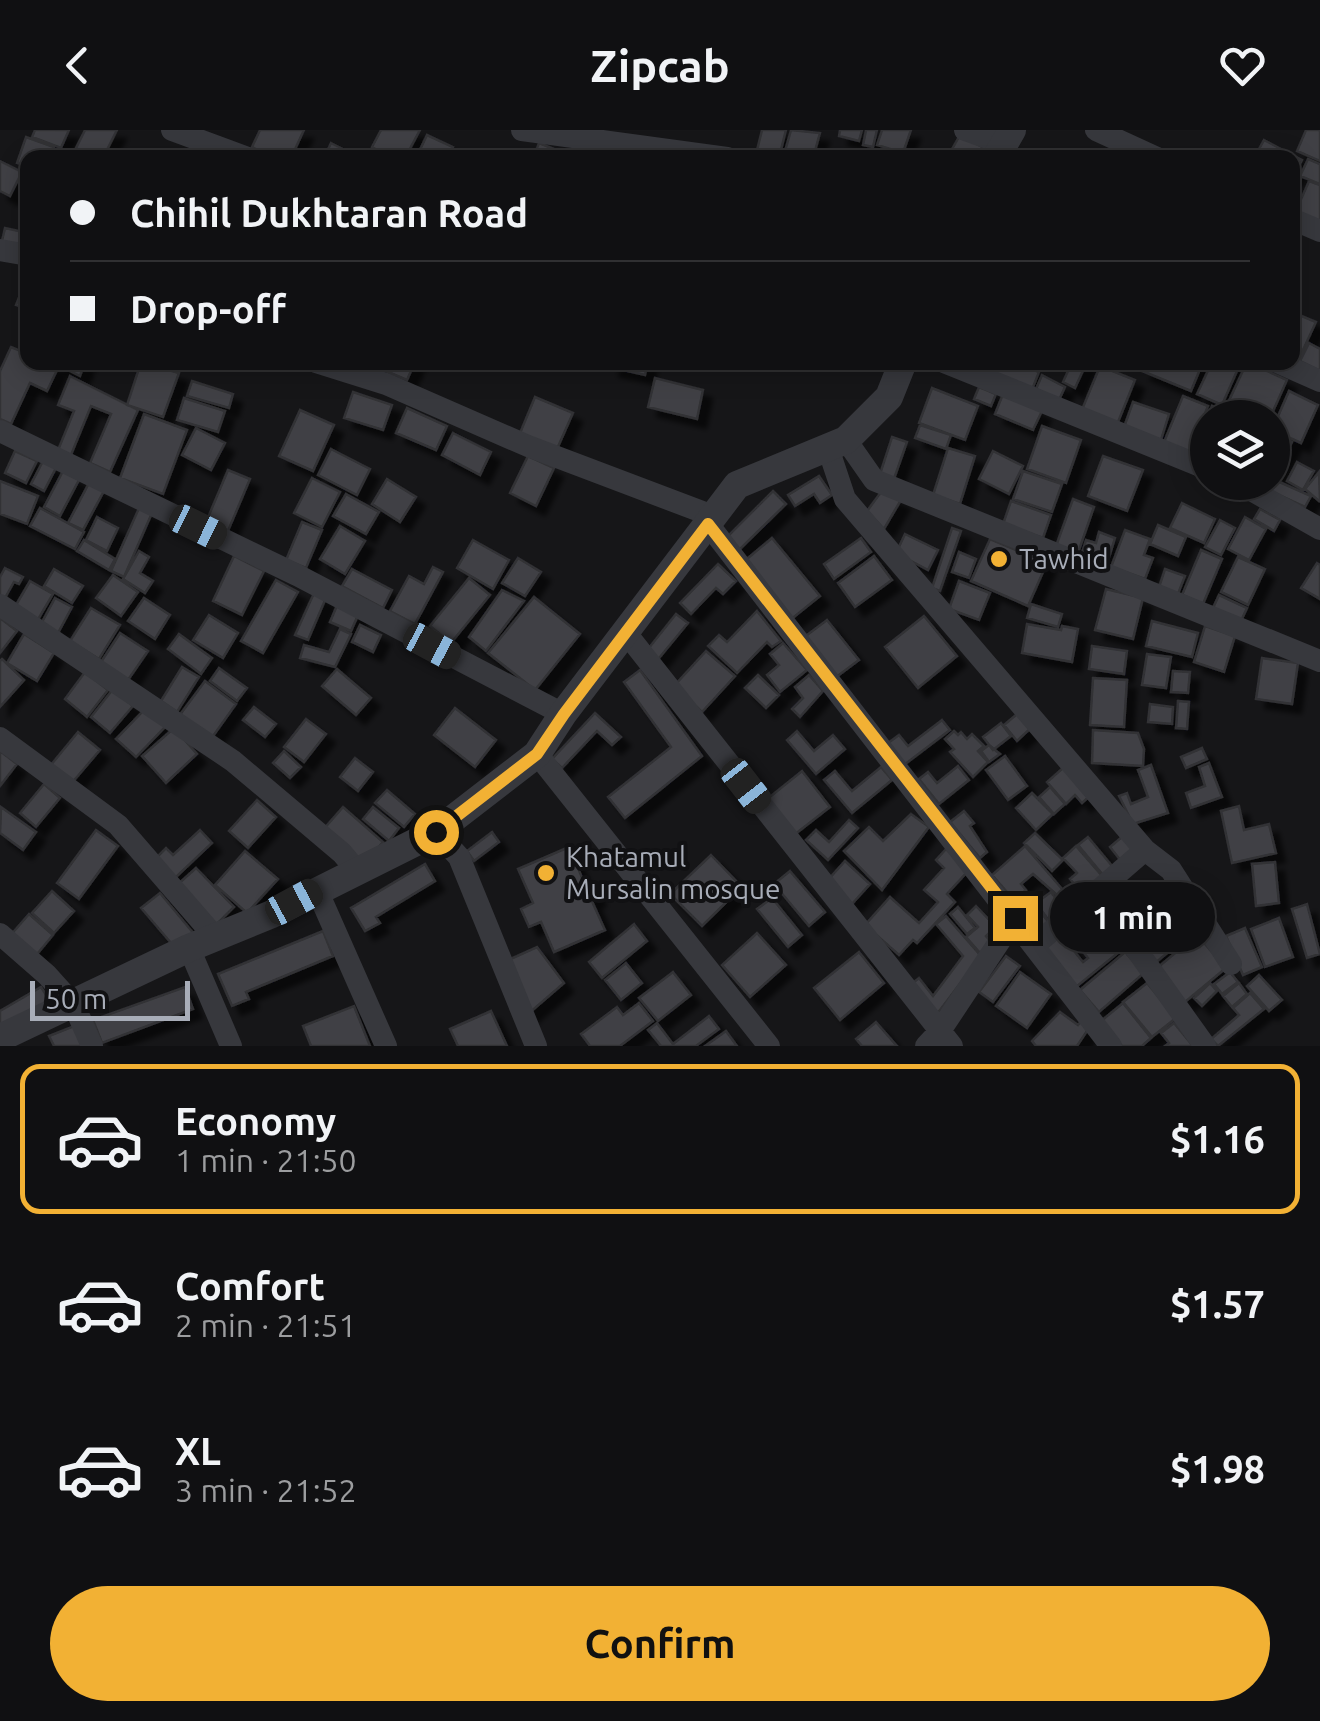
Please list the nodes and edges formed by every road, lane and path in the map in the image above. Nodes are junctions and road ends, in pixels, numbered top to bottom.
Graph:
1 (172, 130) edge
2 (522, 130) edge
3 (965, 130) edge
4 (1096, 130) edge
5 (1004, 144) edge
6 (226, 150) edge
7 (668, 150) edge
8 (1140, 150) edge
9 (341, 370) edge
10 (901, 370) edge
11 (964, 370) edge
12 (1295, 370) edge
13 (1320, 381) edge
14 (0, 431) edge
15 (838, 444) junction
16 (1190, 462) edge
17 (1269, 500) edge
18 (710, 520) junction
19 (1320, 529) edge
20 (0, 605) edge
21 (626, 633) junction
22 (1320, 660) edge
23 (564, 714) junction
24 (0, 738) edge
25 (537, 754) junction
26 (436, 832) junction
27 (1146, 850) junction
28 (357, 871) junction
29 (316, 890) junction
30 (1096, 894) junction
31 (1015, 918) junction
32 (0, 934) edge
33 (202, 942) junction
34 (1034, 946) junction
35 (1231, 964) dead end
36 (74, 1005) junction
37 (0, 1038) edge
38 (939, 1041) edge
39 (92, 1046) edge
40 (232, 1046) edge
41 (386, 1046) edge
42 (536, 1046) edge
43 (769, 1046) edge
44 (1111, 1046) edge
45 (1204, 1046) edge

1 - 6 street
2 - 7 street
3 - 5 street
4 - 8 street
9 - 18 street
10 - 15 street
11 - 16 street
12 - 13 street
14 - 23 street
15 - 18 street
15 - 22 street
15 - 27 street
17 - 19 street
18 - 21 street
18 - 31 street
20 - 28 street
21 - 23 street
21 - 38 street
23 - 25 street
24 - 33 street
25 - 26 street
25 - 43 street
26 - 28 street
26 - 42 street
27 - 30 street
27 - 35 street
28 - 29 street
29 - 33 street
29 - 41 street
30 - 34 street
30 - 45 street
31 - 34 street
31 - 38 street
32 - 36 street
33 - 36 street
33 - 40 street
34 - 44 street
36 - 37 street
36 - 39 street

